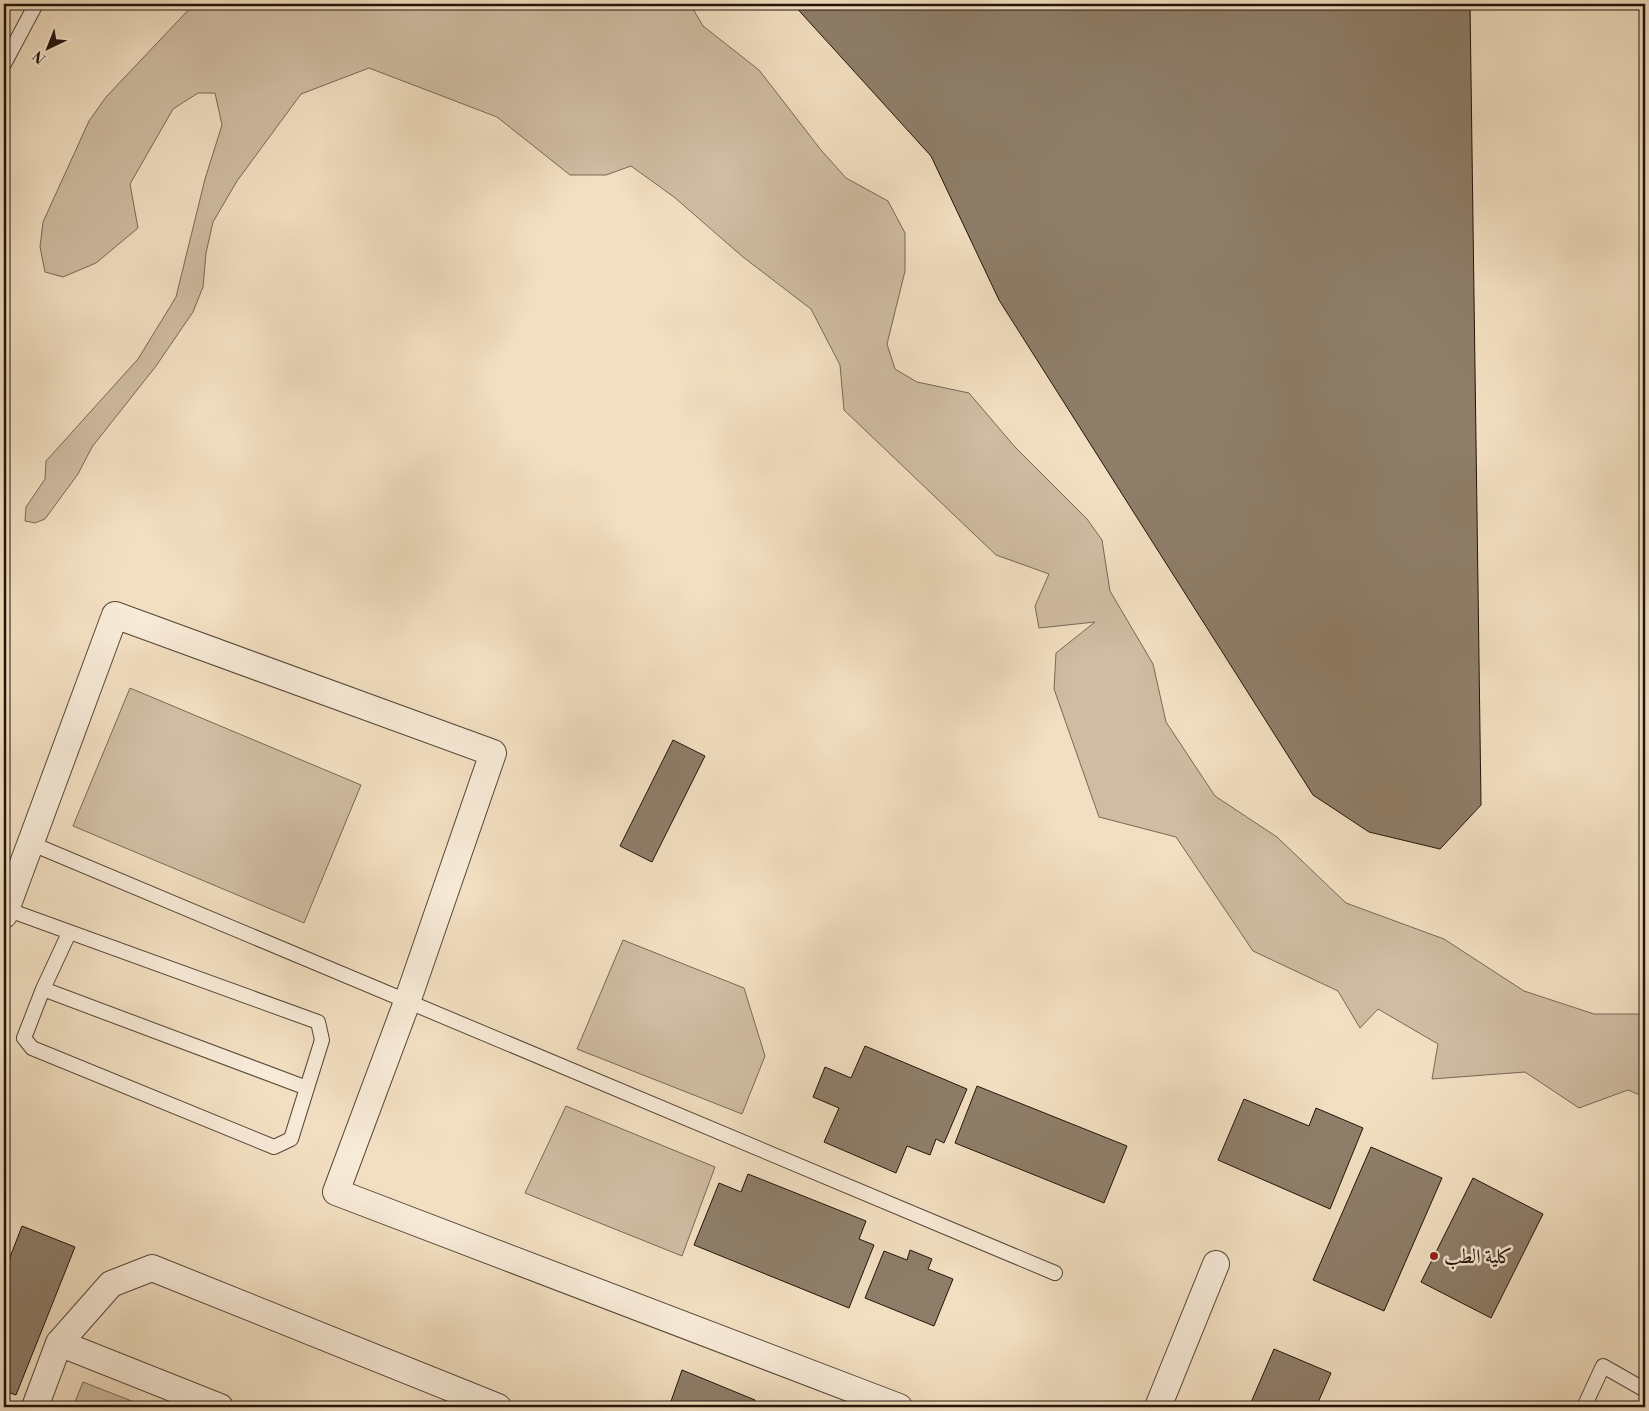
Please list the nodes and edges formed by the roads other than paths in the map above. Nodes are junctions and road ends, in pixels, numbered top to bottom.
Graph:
1 (36, 4) edge
2 (4, 64) edge
3 (30, 843) junction
4 (5, 912) edge
5 (69, 933) junction
6 (43, 989) junction
7 (407, 1002) junction
8 (307, 1088) junction
9 (1216, 1264) dead end
10 (1055, 1273) dead end
11 (59, 1344) junction
12 (1645, 1390) edge
13 (35, 1407) edge
14 (220, 1407) edge
15 (498, 1407) edge
16 (899, 1407) edge
17 (1158, 1407) edge
18 (1584, 1407) edge

1 - 2 lane
3 - 4 street
3 - 7 lane
3 - 7 street
4 - 5 lane
5 - 6 lane
5 - 8 lane
6 - 8 lane
6 - 8 lane
7 - 10 lane
7 - 16 street
9 - 17 street
11 - 13 street
11 - 14 street
11 - 15 street
12 - 18 lane

